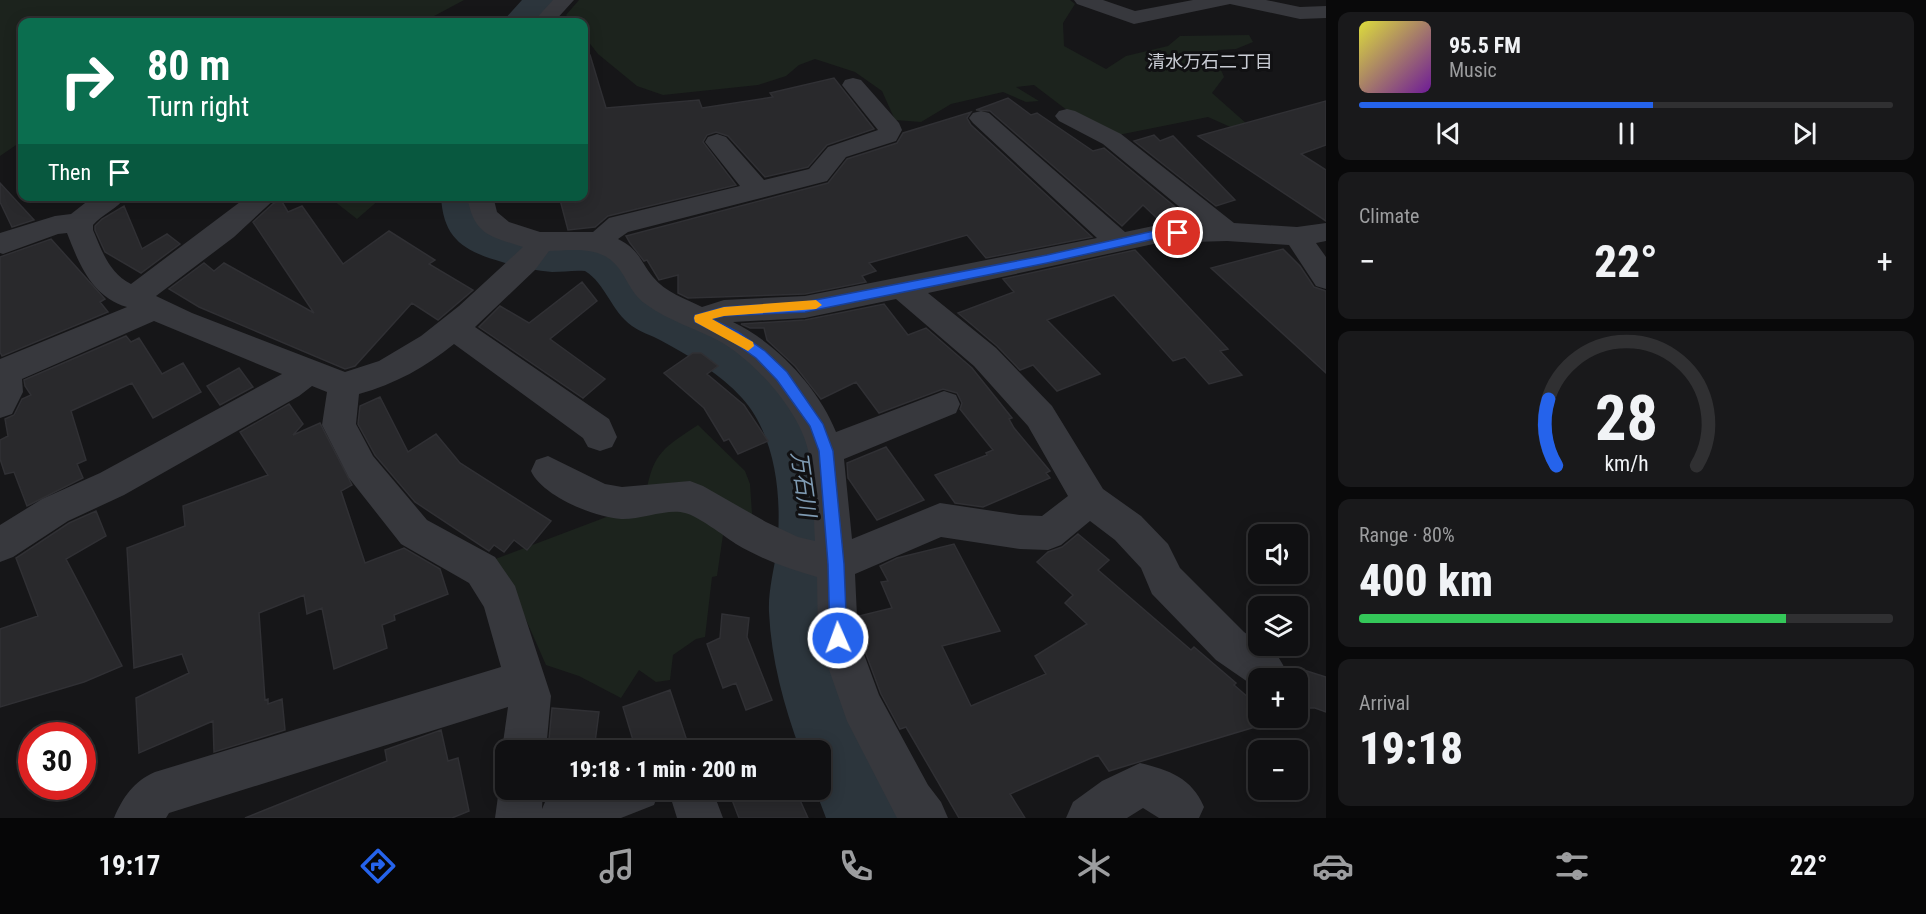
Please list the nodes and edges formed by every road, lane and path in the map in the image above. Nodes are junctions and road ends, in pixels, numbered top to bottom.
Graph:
1 (564, 0) edge
2 (1084, 0) edge
3 (1222, 0) edge
4 (1236, 0) edge
5 (1326, 12) edge
6 (547, 18) edge
7 (853, 85) dead end
8 (1067, 116) dead end
9 (981, 118) dead end
10 (717, 142) dead end
11 (759, 191) junction
12 (102, 201) edge
13 (259, 201) edge
14 (481, 201) edge
15 (81, 211) edge
16 (1227, 232) junction
17 (1326, 232) edge
18 (1297, 237) junction
19 (600, 242) junction
20 (1119, 242) junction
21 (0, 243) edge
22 (534, 251) junction
23 (1326, 279) edge
24 (902, 288) junction
25 (144, 303) junction
26 (700, 318) junction
27 (455, 329) junction
28 (308, 371) junction
29 (2, 372) edge
30 (344, 385) junction
31 (944, 404) dead end
32 (0, 405) edge
33 (600, 437) dead end
34 (826, 451) junction
35 (548, 471) dead end
36 (1090, 500) junction
37 (0, 545) edge
38 (818, 559) junction
39 (1261, 668) edge
40 (526, 680) junction
41 (525, 740) edge
42 (520, 800) edge
43 (609, 800) edge
44 (694, 800) edge
45 (1181, 807) dead end
46 (137, 818) edge
47 (518, 818) edge
48 (561, 818) edge
49 (700, 818) edge
50 (925, 818) edge
51 (1089, 818) edge

1 - 6 street
2 - 3 street
4 - 5 street
7 - 11 street
8 - 16 street
9 - 20 street
10 - 11 street
11 - 19 street
12 - 15 street
13 - 25 street
14 - 22 street
15 - 21 street
15 - 25 street
16 - 18 street
16 - 20 street
17 - 18 street
18 - 23 street
19 - 22 street
19 - 26 street
20 - 24 street
22 - 27 street
24 - 26 street
24 - 36 street
25 - 28 street
25 - 29 street
26 - 34 street
27 - 30 street
27 - 33 street
28 - 30 street
28 - 37 street
29 - 32 street
30 - 40 street
31 - 34 street
34 - 38 street
35 - 38 street
36 - 38 street
36 - 39 street
38 - 50 street
40 - 41 street
40 - 46 street
42 - 47 street
43 - 48 street
44 - 49 street
45 - 51 street

